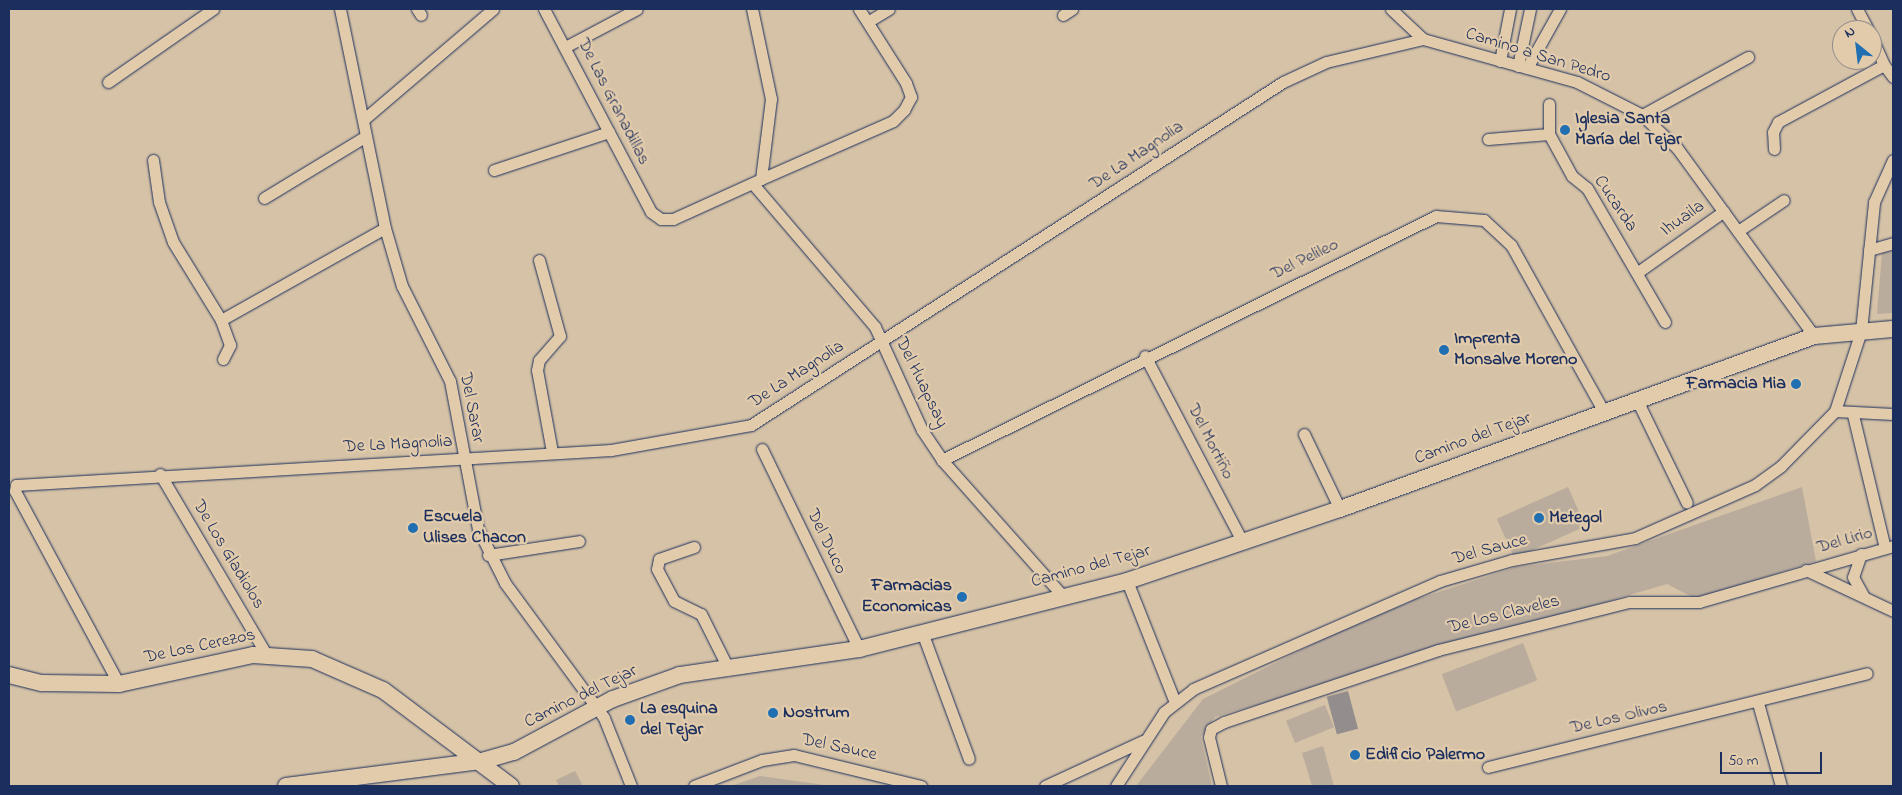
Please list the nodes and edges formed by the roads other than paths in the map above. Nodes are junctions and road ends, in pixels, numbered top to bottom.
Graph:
1 (213, 9) edge
2 (340, 9) edge
3 (493, 9) edge
4 (544, 9) edge
5 (637, 9) edge
6 (752, 9) edge
7 (859, 9) edge
8 (889, 9) edge
9 (1391, 9) edge
10 (1510, 9) edge
11 (1530, 9) edge
12 (1560, 9) edge
13 (869, 22) junction
14 (1423, 39) junction
15 (566, 47) junction
16 (1748, 57) dead end
17 (1882, 60) edge
18 (1500, 61) junction
19 (1884, 64) junction
20 (1522, 67) junction
21 (1893, 77) edge
22 (108, 82) dead end
23 (1549, 104) dead end
24 (1642, 115) junction
25 (363, 120) junction
26 (609, 132) junction
27 (1549, 134) junction
28 (366, 136) junction
29 (1488, 139) dead end
30 (1774, 149) dead end
31 (153, 160) dead end
32 (1893, 160) edge
33 (494, 170) dead end
34 (757, 182) junction
35 (264, 198) dead end
36 (1784, 200) dead end
37 (1724, 212) junction
38 (385, 228) junction
39 (1738, 231) junction
40 (1893, 244) edge
41 (1869, 250) junction
42 (539, 260) dead end
43 (1638, 272) junction
44 (221, 320) junction
45 (1665, 322) dead end
46 (1893, 329) edge
47 (1861, 331) junction
48 (1814, 336) junction
49 (882, 341) junction
50 (1145, 356) junction
51 (223, 359) dead end
52 (1637, 400) junction
53 (1835, 411) junction
54 (1604, 412) junction
55 (1893, 414) edge
56 (1853, 415) junction
57 (1304, 434) dead end
58 (762, 449) dead end
59 (552, 452) junction
60 (463, 459) junction
61 (942, 460) junction
62 (160, 474) junction
63 (13, 482) edge
64 (1687, 503) dead end
65 (1340, 509) junction
66 (579, 541) dead end
67 (1243, 543) junction
68 (694, 547) dead end
69 (1889, 547) edge
70 (488, 554) junction
71 (1861, 554) junction
72 (1806, 570) junction
73 (1127, 581) junction
74 (1062, 595) junction
75 (1866, 598) junction
76 (1893, 611) edge
77 (922, 632) junction
78 (859, 649) junction
79 (266, 654) junction
80 (727, 666) junction
81 (1867, 673) dead end
82 (9, 675) edge
83 (119, 684) junction
84 (1174, 700) junction
85 (1758, 703) junction
86 (596, 707) junction
87 (1143, 741) junction
88 (970, 759) dead end
89 (482, 761) junction
90 (1488, 767) dead end
91 (286, 786) edge
92 (511, 786) edge
93 (631, 786) edge
94 (694, 786) edge
95 (921, 786) edge
96 (1045, 786) edge
97 (1116, 786) edge
98 (1221, 786) edge
99 (1781, 786) edge

1 - 22 street
2 - 25 street, Del Sarar
3 - 25 street
4 - 15 street, De Las Granadillas
5 - 15 street
6 - 34 street
7 - 13 street
8 - 13 street
9 - 14 street, Camino a San Pedro
10 - 18 street
11 - 20 street
12 - 20 street
13 - 34 street
14 - 18 street, Camino a San Pedro
14 - 49 street, De La Magnolia
15 - 26 street, De Las Granadillas
16 - 24 street
17 - 19 street
18 - 20 street, Camino a San Pedro
19 - 21 street
19 - 30 street
20 - 24 street, Camino a San Pedro
23 - 27 street
24 - 37 street, Camino a San Pedro
25 - 28 street, Del Sarar
26 - 33 street
26 - 34 street, De Las Granadillas
27 - 29 street
27 - 43 street, Cucarda
28 - 35 street
28 - 38 street, Del Sarar
31 - 44 street
32 - 41 street, Del Sauce
34 - 49 street, Del Huapsay
36 - 39 street
37 - 39 street, Camino a San Pedro
37 - 43 street, Ihuaila
38 - 44 street
38 - 60 street, Del Sarar
39 - 48 street, Camino a San Pedro
40 - 41 street
41 - 47 street, Del Sauce
42 - 59 street
43 - 45 street, Cucarda
44 - 51 street
46 - 47 street, Camino del Tejar
47 - 48 street, Camino del Tejar
47 - 53 street, Del Sauce
48 - 52 street, Camino del Tejar
49 - 59 street, De La Magnolia
49 - 61 street, Del Huapsay
50 - 54 street, Del Pelileo
50 - 61 street, Del Pelileo
50 - 67 street, Del Mortiño
52 - 54 street, Camino del Tejar
52 - 64 street
53 - 56 street
53 - 84 street, Del Sauce
54 - 65 street, Camino del Tejar
55 - 56 street
56 - 69 street
57 - 65 street
58 - 78 street, Del Duco
59 - 60 street, De La Magnolia
60 - 62 street, De La Magnolia
60 - 70 street, Del Sarar
61 - 74 street, Del Huapsay
62 - 63 street, De La Magnolia
62 - 79 street, De Los Gladiolos
63 - 83 street
65 - 67 street, Camino del Tejar
66 - 70 street
67 - 73 street, Camino del Tejar
68 - 80 street
69 - 71 street, Del Lirio
70 - 86 street, Del Sarar
71 - 72 street, Del Lirio
71 - 75 street
72 - 75 street
72 - 98 street, De Los Claveles
73 - 74 street, Camino del Tejar
73 - 84 street
74 - 77 street, Camino del Tejar
75 - 76 street
77 - 78 street, Camino del Tejar
77 - 88 street
78 - 80 street, Camino del Tejar
79 - 83 street, De Los Cerezos
79 - 89 street, De Los Cerezos
80 - 86 street, Camino del Tejar
81 - 85 street, De Los Olivos
82 - 83 street, De Los Cerezos
84 - 87 street
85 - 90 street, De Los Olivos
85 - 99 street
86 - 89 street, Camino del Tejar
86 - 93 street, Del Sarar
87 - 96 street
87 - 97 street
89 - 91 street, Camino del Tejar
89 - 92 street, De Los Cerezos
94 - 95 street, Del Sauce

